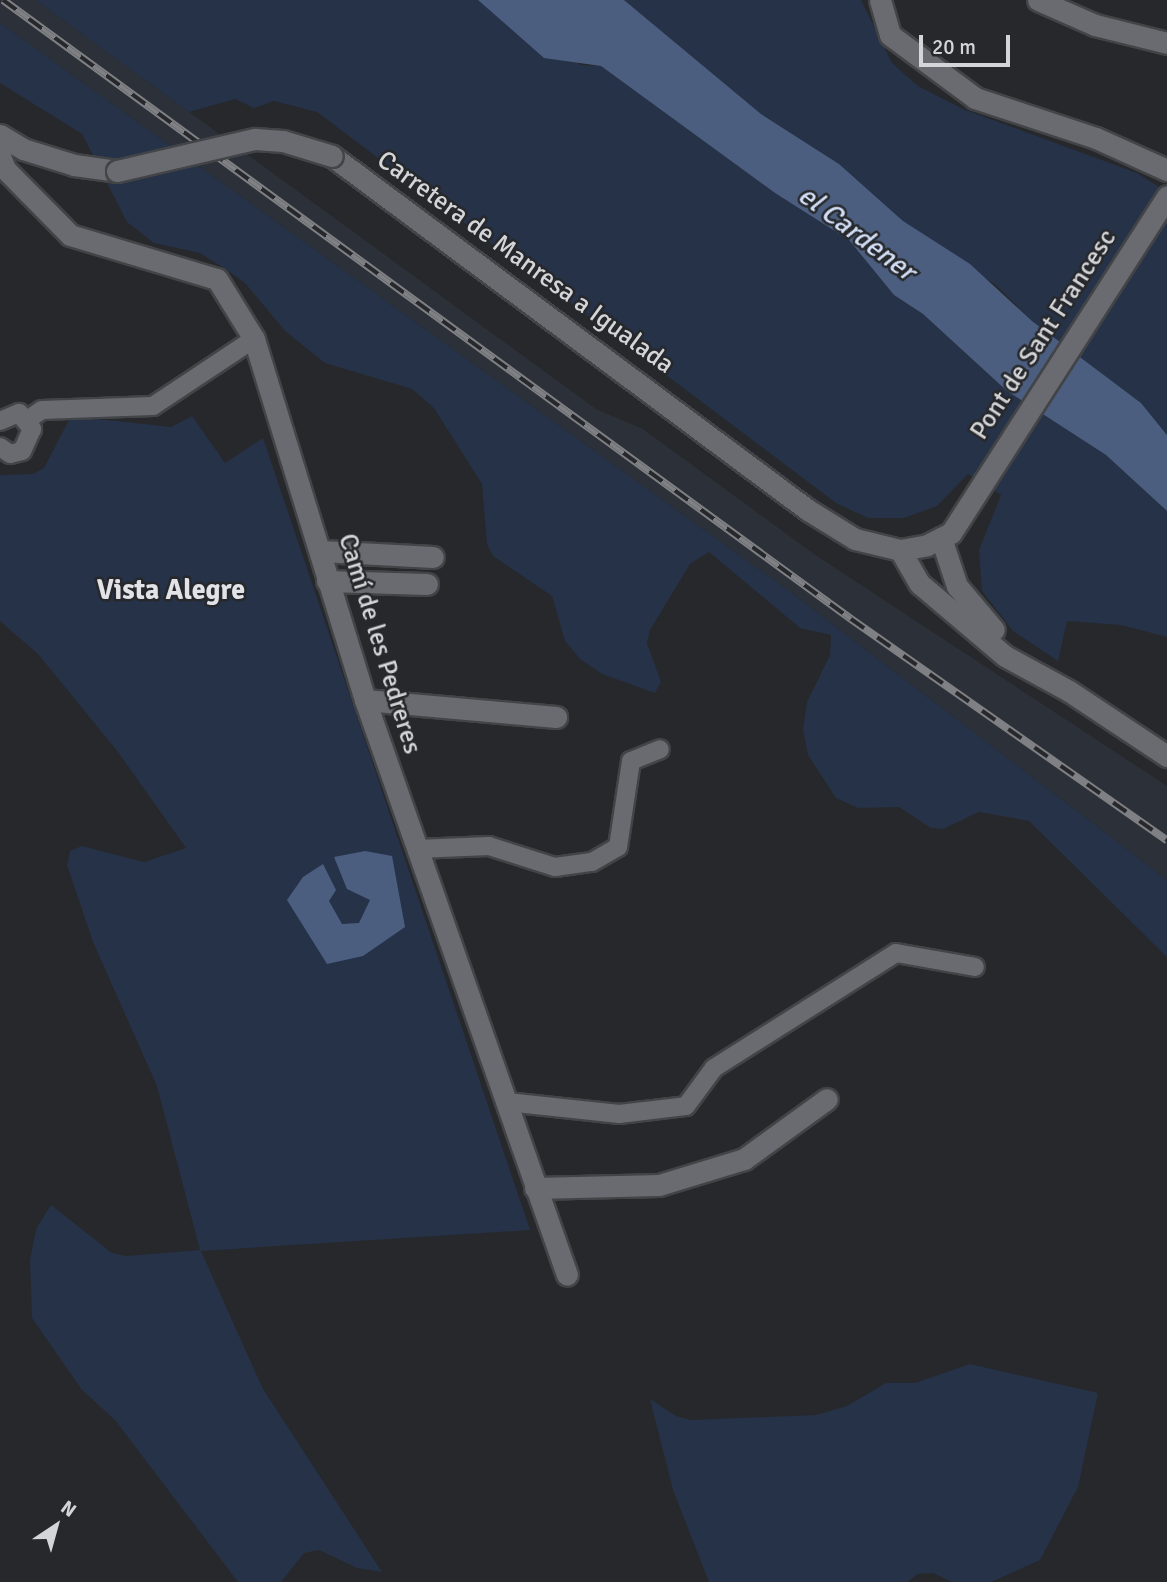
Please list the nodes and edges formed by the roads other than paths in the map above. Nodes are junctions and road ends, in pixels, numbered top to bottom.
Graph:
1 (880, 0) edge
2 (1038, 0) edge
3 (1167, 43) edge
4 (0, 135) edge
5 (0, 156) edge
6 (1167, 170) edge
7 (1167, 195) edge
8 (254, 339) junction
9 (27, 420) junction
10 (0, 421) edge
11 (0, 447) edge
12 (941, 538) junction
13 (900, 550) junction
14 (321, 551) junction
15 (433, 557) dead end
16 (327, 581) junction
17 (427, 584) dead end
18 (1069, 691) junction
19 (365, 700) junction
20 (556, 717) dead end
21 (660, 749) dead end
22 (1167, 756) edge
23 (417, 849) junction
24 (975, 967) dead end
25 (827, 1099) dead end
26 (507, 1102) junction
27 (535, 1188) junction
28 (567, 1275) dead end

1 - 6 street
2 - 3 street
4 - 13 street, Carretera de Manresa a Igualada, bridge
5 - 8 street, Camí de les Pedreres
7 - 12 street, Pont de Sant Francesc
8 - 9 lane
8 - 14 street, Camí de les Pedreres
9 - 10 lane
9 - 11 lane
12 - 13 street
12 - 18 street
13 - 18 street
14 - 15 street
14 - 16 street, Camí de les Pedreres
16 - 17 street
16 - 19 street, Camí de les Pedreres
18 - 22 street
19 - 20 street
19 - 23 street, Camí de les Pedreres
21 - 23 lane
23 - 26 street, Camí de les Pedreres
24 - 26 lane
25 - 27 street
26 - 27 street, Camí de les Pedreres
27 - 28 street, Camí de les Pedreres

